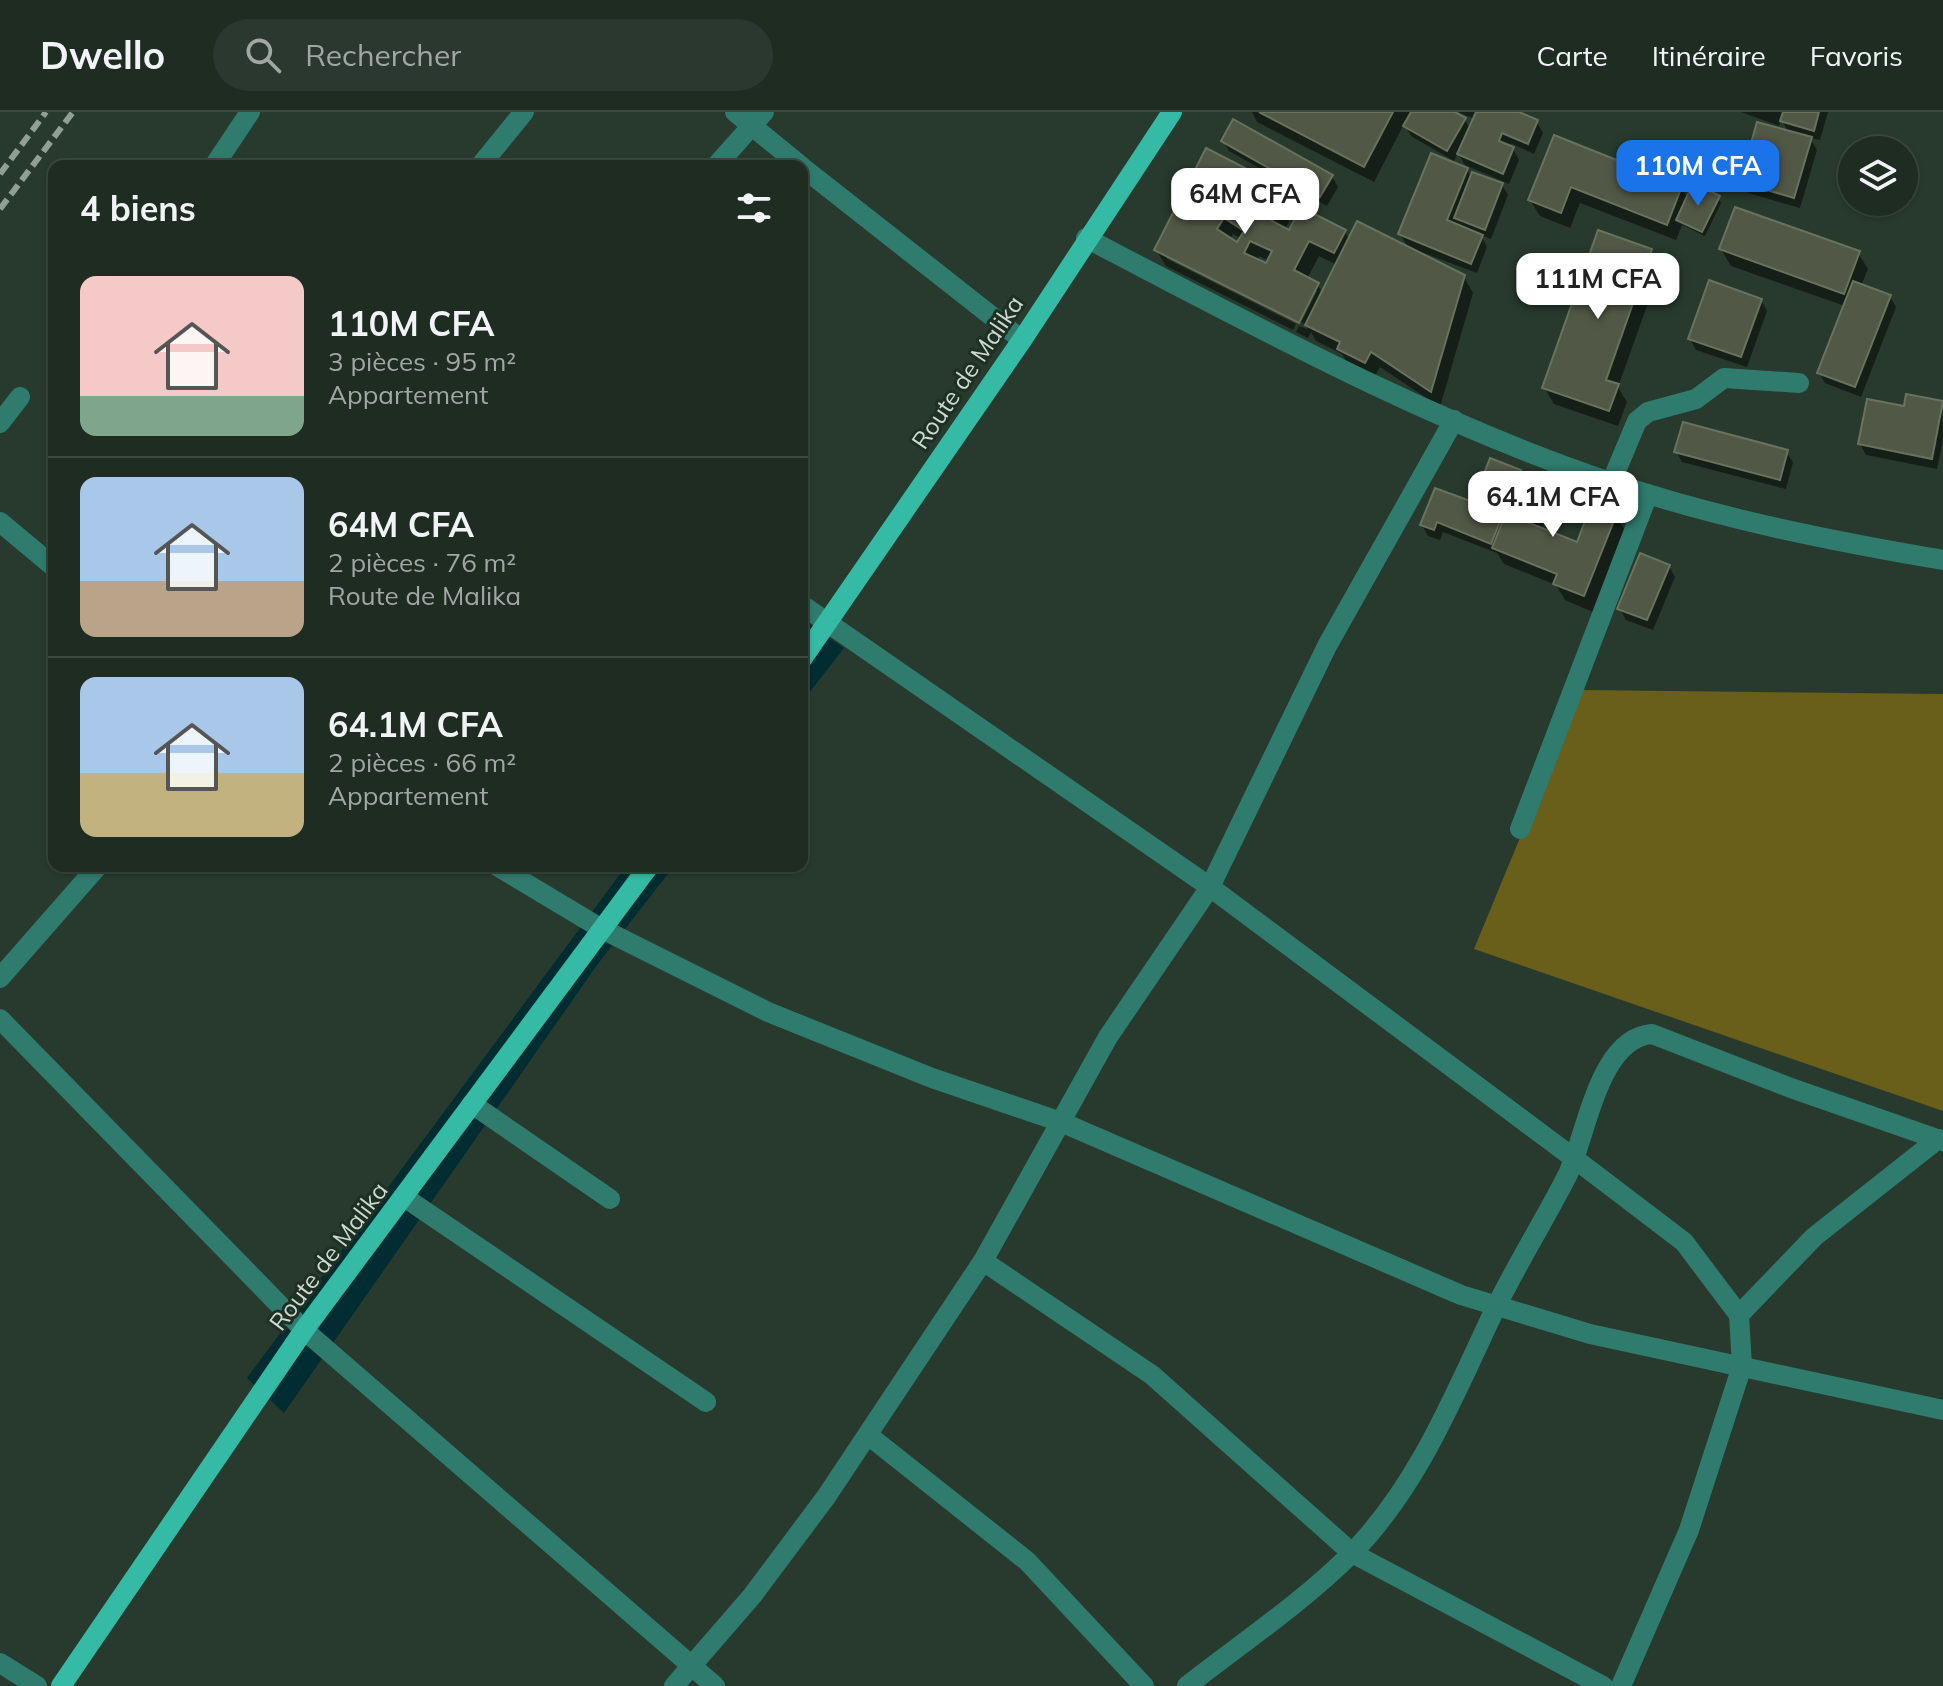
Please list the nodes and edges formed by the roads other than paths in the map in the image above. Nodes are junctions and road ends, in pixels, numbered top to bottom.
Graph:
1 (250, 112) edge
2 (524, 112) edge
3 (735, 112) edge
4 (1172, 112) edge
5 (758, 119) edge
6 (218, 160) edge
7 (485, 160) edge
8 (721, 160) edge
9 (796, 160) edge
10 (808, 171) edge
11 (1086, 238) junction
12 (1022, 340) junction
13 (1799, 383) dead end
14 (20, 397) dead end
15 (1454, 420) junction
16 (0, 423) edge
17 (1611, 483) junction
18 (1648, 494) junction
19 (0, 522) edge
20 (1943, 560) edge
21 (48, 562) edge
22 (808, 609) edge
23 (827, 623) junction
24 (808, 650) edge
25 (1520, 829) dead end
26 (93, 872) edge
27 (507, 872) edge
28 (645, 872) edge
29 (1210, 887) junction
30 (602, 929) junction
31 (0, 978) edge
32 (0, 1019) edge
33 (472, 1104) junction
34 (1061, 1122) junction
35 (1940, 1140) edge
36 (1575, 1159) junction
37 (404, 1197) junction
38 (610, 1199) dead end
39 (983, 1261) junction
40 (1496, 1308) junction
41 (1739, 1315) junction
42 (304, 1330) junction
43 (1742, 1366) junction
44 (706, 1402) dead end
45 (1943, 1410) edge
46 (868, 1435) junction
47 (1352, 1553) junction
48 (0, 1663) edge
49 (693, 1664) junction
50 (37, 1686) edge
51 (61, 1686) edge
52 (674, 1686) edge
53 (715, 1686) edge
54 (1144, 1686) edge
55 (1187, 1686) edge
56 (1603, 1686) edge
57 (1621, 1686) edge

1 - 6 street
2 - 7 street
3 - 5 street
4 - 11 main road, Route de Malika
5 - 8 street
5 - 9 street
10 - 12 street
11 - 12 main road, Route de Malika
11 - 15 street
12 - 23 main road, Route de Malika
13 - 17 street
14 - 16 street
15 - 17 street
15 - 29 street
17 - 18 street
18 - 20 street
18 - 25 street
19 - 21 street
22 - 23 street
23 - 24 main road, Route de Malika
23 - 29 street
26 - 31 street
27 - 30 street
28 - 30 main road, Route de Malika
29 - 34 street
29 - 36 street
30 - 33 main road, Route de Malika
30 - 34 street
32 - 42 street
33 - 37 main road, Route de Malika
33 - 38 street
34 - 39 street
34 - 40 street
35 - 36 street
35 - 41 street
36 - 40 street
36 - 41 street
37 - 42 main road, Route de Malika
37 - 44 street
39 - 46 street
39 - 47 street
40 - 43 street
40 - 47 street
41 - 43 street
42 - 49 street
42 - 51 main road, Route de Malika
43 - 45 street
43 - 57 street
46 - 49 street
46 - 54 street
47 - 55 street
47 - 56 street
48 - 50 street
49 - 52 street
49 - 53 street

